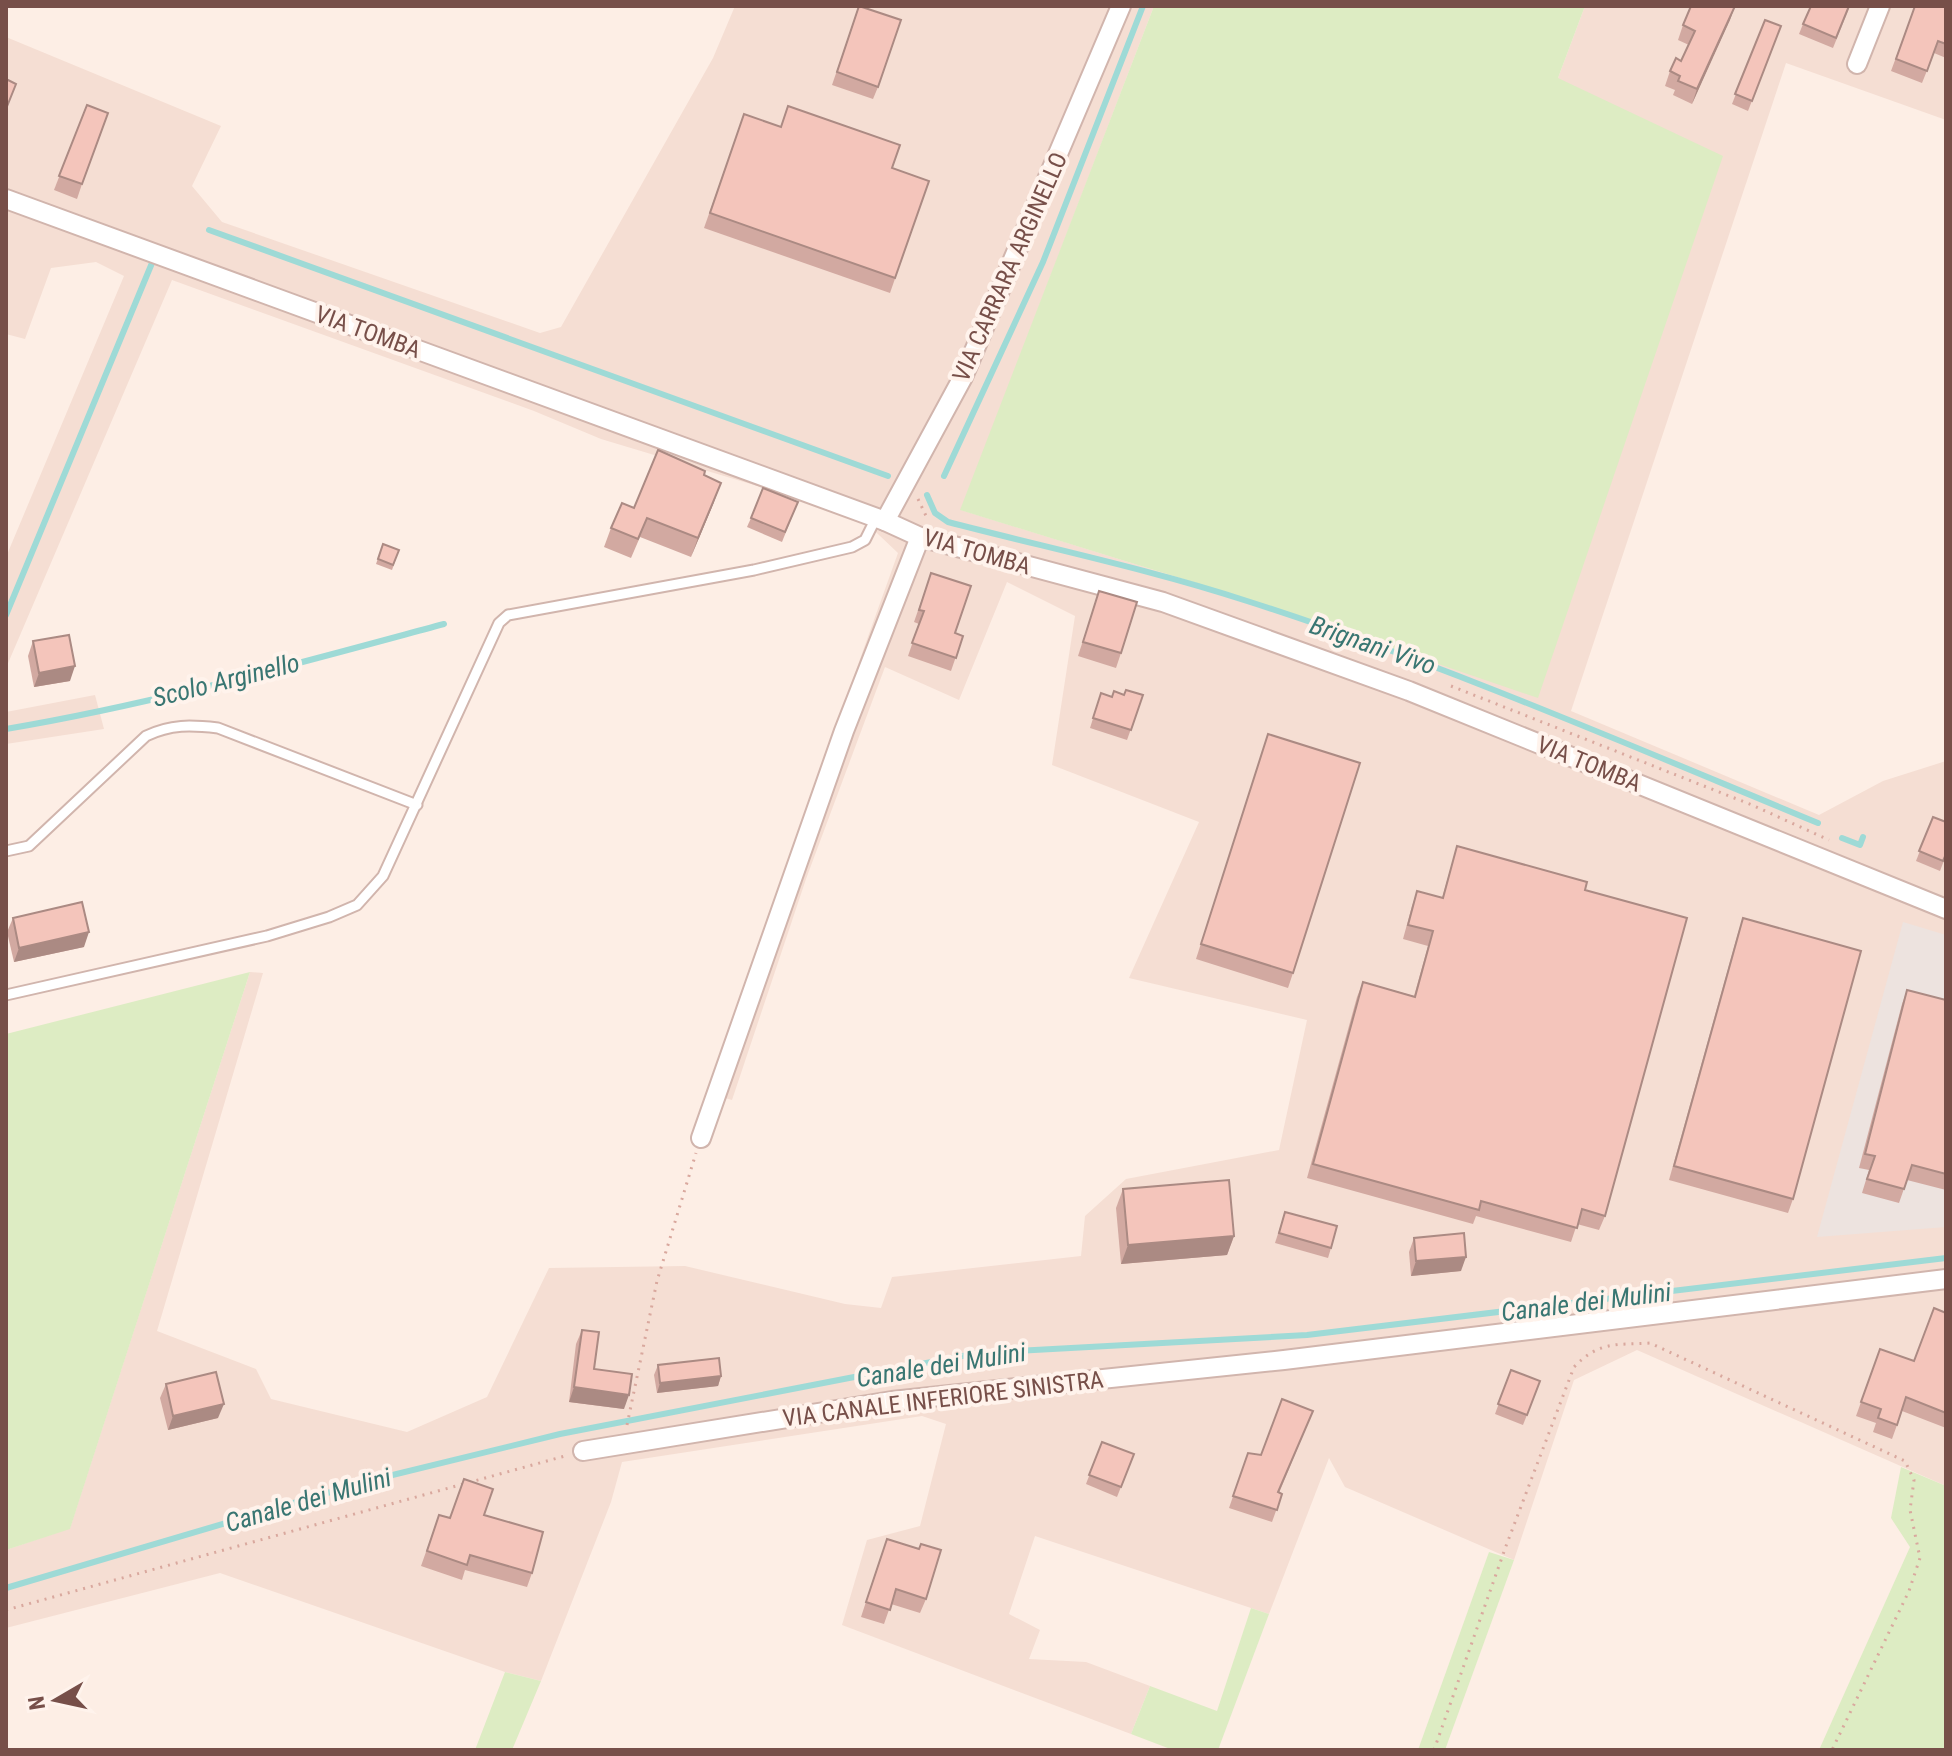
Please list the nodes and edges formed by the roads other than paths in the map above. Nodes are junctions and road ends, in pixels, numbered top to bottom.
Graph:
1 (1121, 6) edge
2 (1880, 6) edge
3 (1857, 64) dead end
4 (6, 199) edge
5 (881, 519) junction
6 (920, 537) junction
7 (417, 805) junction
8 (6, 851) edge
9 (1946, 909) edge
10 (6, 995) edge
11 (701, 1138) road end
12 (1946, 1279) edge
13 (583, 1451) road end

1 - 5 street, VIA CARRARA ARGINELLO
2 - 3 street
4 - 5 street, VIA TOMBA
5 - 6 street, VIA TOMBA
5 - 7 lane
6 - 9 street, VIA TOMBA
6 - 11 street
7 - 8 lane
7 - 10 lane
12 - 13 street, VIA CANALE INFERIORE SINISTRA

